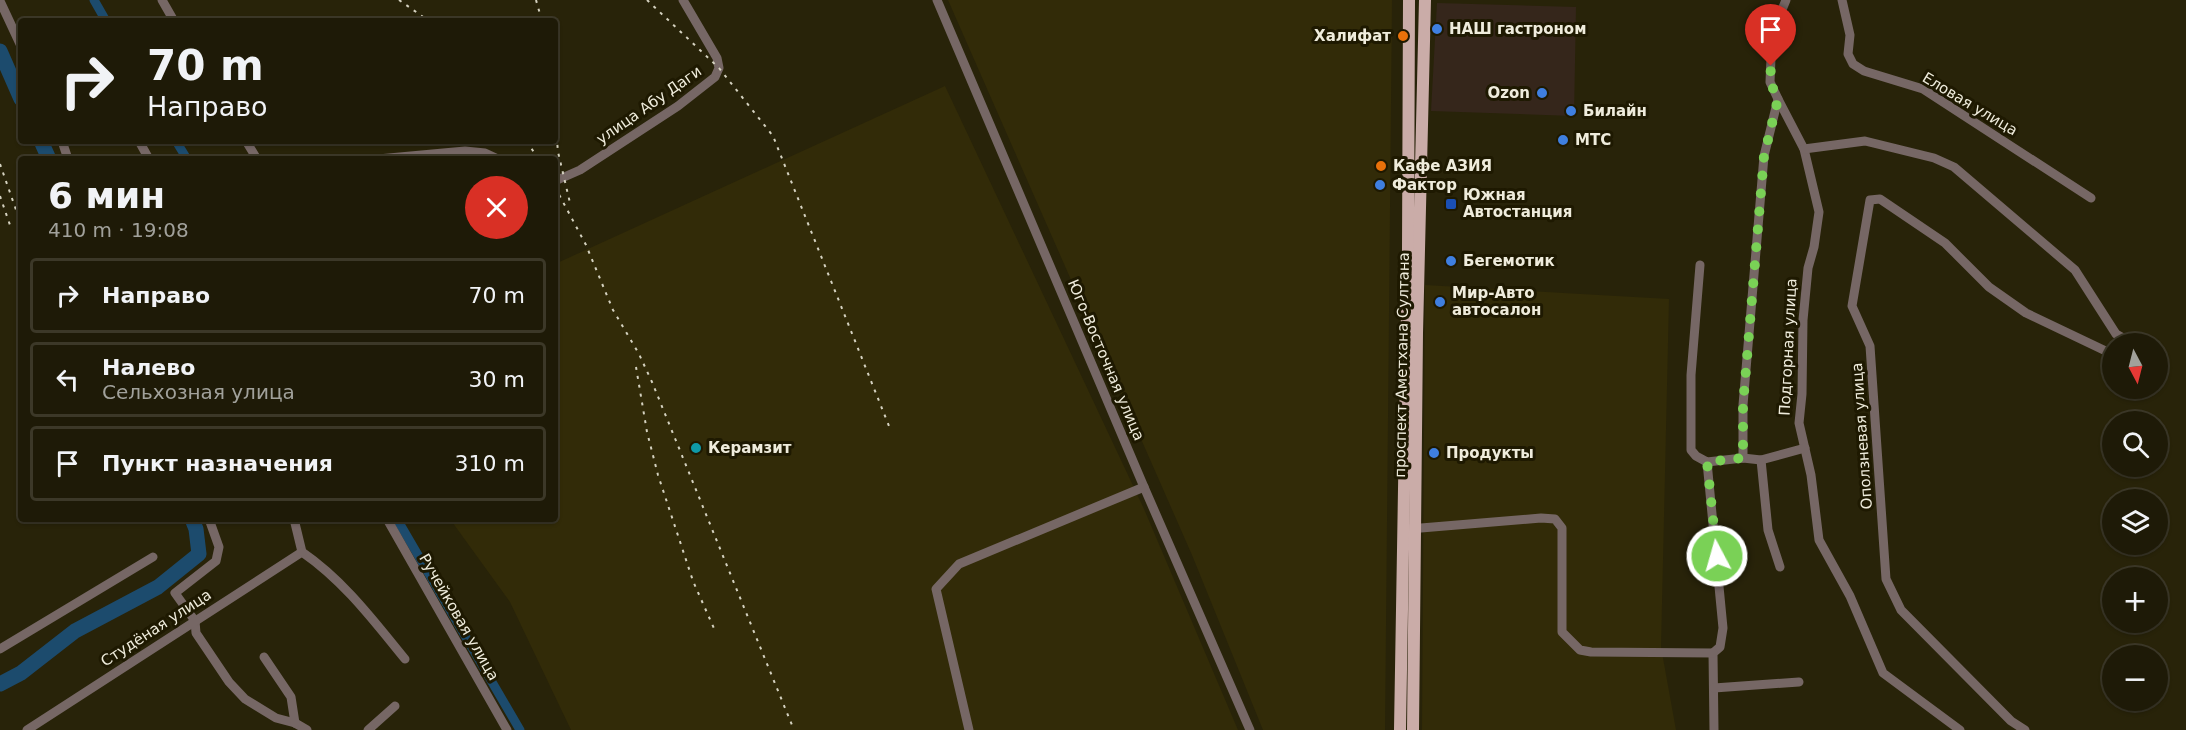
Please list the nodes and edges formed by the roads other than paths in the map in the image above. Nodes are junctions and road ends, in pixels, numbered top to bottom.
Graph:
1 (162, 0) edge
2 (683, 0) edge
3 (937, 0) edge
4 (1408, 0) edge
5 (1425, 0) edge
6 (1786, 0) edge
7 (1842, 0) edge
8 (0, 1) edge
9 (172, 18) edge
10 (18, 40) edge
11 (1778, 99) junction
12 (1804, 149) junction
13 (411, 156) edge
14 (492, 156) edge
15 (558, 180) edge
16 (2091, 198) dead end
17 (1700, 265) dead end
18 (2115, 333) edge
19 (2102, 349) edge
20 (1805, 448) junction
21 (1743, 458) junction
22 (1761, 460) junction
23 (1707, 462) junction
24 (1144, 487) junction
25 (210, 522) edge
26 (295, 522) edge
27 (389, 522) edge
28 (1410, 529) junction
29 (302, 552) junction
30 (153, 557) dead end
31 (1780, 567) dead end
32 (195, 621) junction
33 (0, 649) edge
34 (1713, 652) junction
35 (264, 657) dead end
36 (405, 658) dead end
37 (1799, 682) dead end
38 (1714, 688) junction
39 (395, 706) dead end
40 (295, 723) junction
41 (27, 730) edge
42 (307, 730) edge
43 (368, 730) edge
44 (507, 730) edge
45 (969, 730) edge
46 (1250, 730) edge
47 (1400, 730) edge
48 (1413, 730) edge
49 (1714, 730) edge
50 (1960, 730) edge
51 (2025, 730) edge

1 - 9 street
2 - 15 street, улица Абу Даги
3 - 24 street, Юго-Восточная улица
4 - 28 main road
5 - 28 main road, проспект Аметхана Султана
6 - 11 street, Подгорная улица
7 - 16 street, Еловая улица
8 - 10 street
11 - 12 street, Подгорная улица
11 - 21 street
12 - 18 street
12 - 20 street, Подгорная улица
13 - 14 street
17 - 23 street
19 - 51 street, Оползневая улица
20 - 22 street
20 - 50 street, Подгорная улица
21 - 22 street
21 - 23 street
22 - 31 street
23 - 34 street
24 - 45 street
24 - 46 street, Юго-Восточная улица
25 - 32 street
26 - 29 street
27 - 44 street, Ручейковая улица
28 - 34 street
28 - 47 main road
28 - 48 main road, проспект Аметхана Султана
29 - 32 street, Студёная улица
29 - 36 street
30 - 33 street
32 - 40 street
32 - 41 street, Студёная улица
34 - 38 street
35 - 40 street
37 - 38 street
38 - 49 street
39 - 43 street
40 - 42 street

